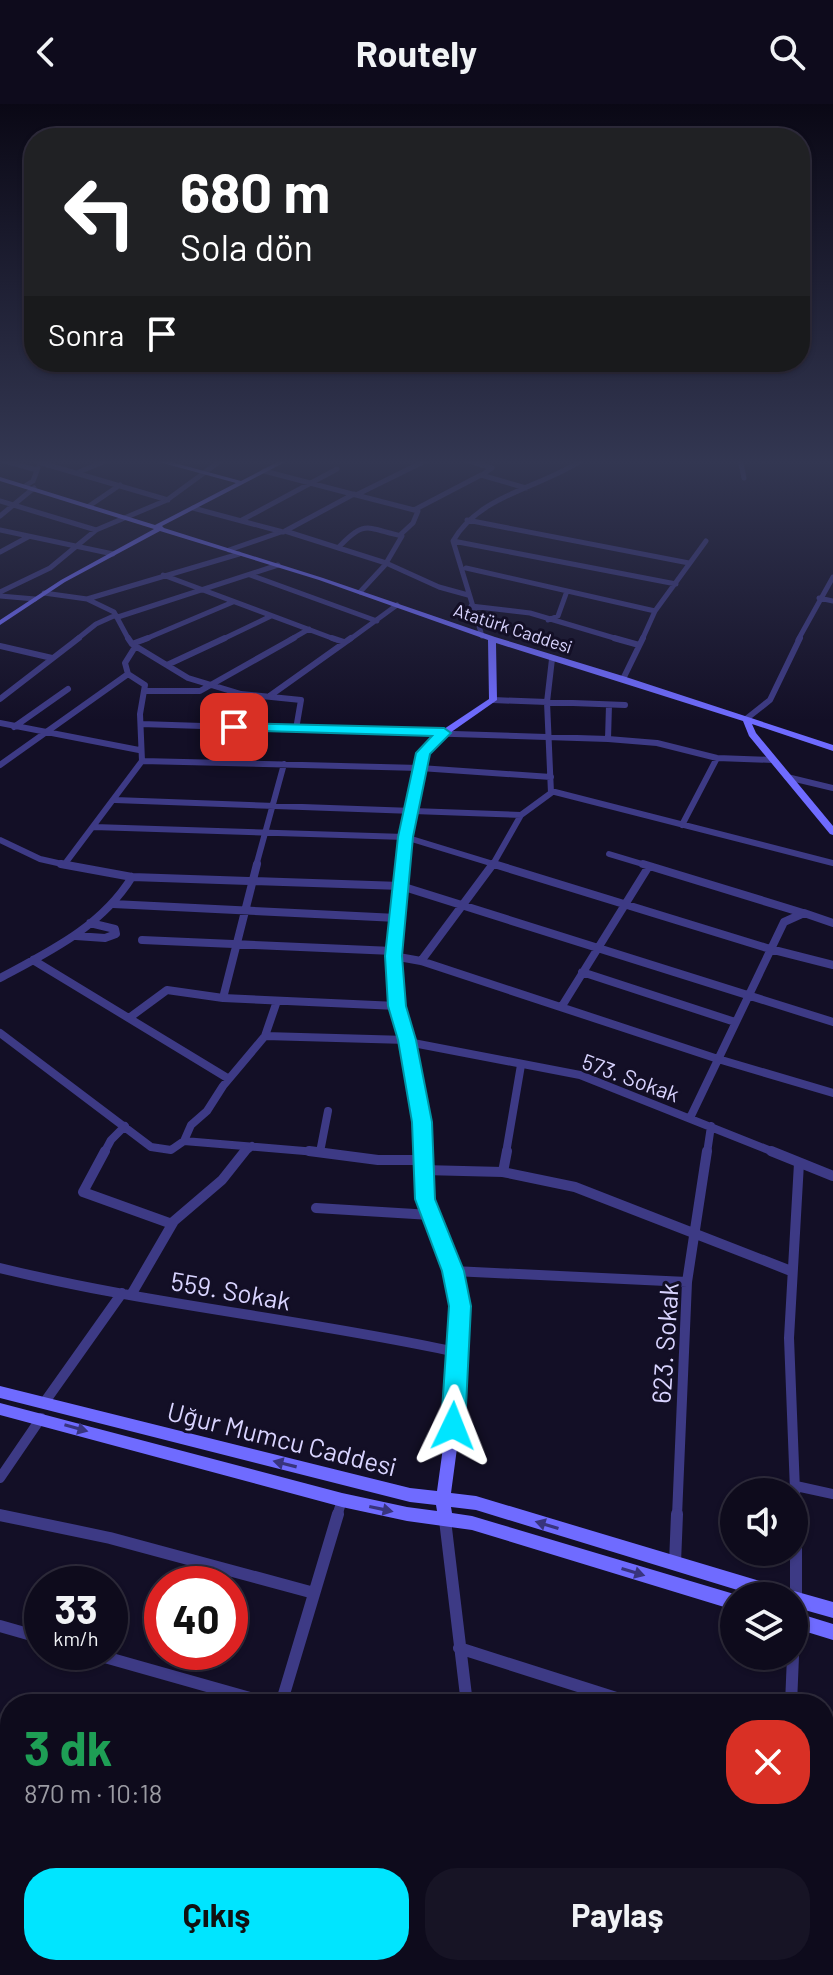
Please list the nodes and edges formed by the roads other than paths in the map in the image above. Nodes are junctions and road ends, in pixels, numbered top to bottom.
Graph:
1 (75, 546) edge
2 (76, 546) edge
3 (126, 546) edge
4 (217, 546) edge
5 (240, 546) edge
6 (333, 546) edge
7 (397, 546) edge
8 (456, 546) edge
9 (481, 546) edge
10 (603, 546) edge
11 (702, 546) edge
12 (338, 548) joint
13 (229, 550) junction
14 (113, 554) junction
15 (239, 554) junction
16 (386, 563) junction
17 (689, 563) junction
18 (278, 565) junction
19 (466, 568) junction
20 (248, 574) junction
21 (163, 575) junction
22 (833, 577) edge
23 (676, 584) junction
24 (201, 589) junction
25 (567, 591) junction
26 (360, 592) junction
27 (44, 593) junction
28 (0, 594) edge
29 (468, 595) junction
30 (819, 598) junction
31 (35, 599) junction
32 (87, 599) junction
33 (833, 601) edge
34 (234, 602) junction
35 (397, 605) junction
36 (471, 606) junction
37 (655, 611) junction
38 (117, 616) junction
39 (271, 616) junction
40 (548, 620) junction
41 (377, 621) junction
42 (0, 623) edge
43 (309, 629) junction
44 (487, 638) junction
45 (344, 642) junction
46 (639, 645) junction
47 (0, 646) edge
48 (134, 646) junction
49 (52, 658) junction
50 (552, 659) junction
51 (167, 665) junction
52 (128, 674) junction
53 (623, 679) junction
54 (210, 687) junction
55 (68, 689) dead end
56 (145, 691) junction
57 (271, 695) junction
58 (0, 699) edge
59 (493, 700) junction
60 (547, 702) junction
61 (609, 705) junction
62 (625, 705) dead end
63 (746, 719) junction
64 (0, 723) edge
65 (141, 724) junction
66 (14, 727) junction
67 (296, 729) junction
68 (46, 733) junction
69 (444, 733) junction
70 (548, 737) junction
71 (608, 739) junction
72 (833, 748) edge
73 (139, 750) junction
74 (717, 758) junction
75 (773, 760) junction
76 (142, 761) junction
77 (284, 764) junction
78 (0, 765) edge
79 (420, 768) junction
80 (551, 777) junction
81 (787, 777) junction
82 (833, 788) edge
83 (551, 791) junction
84 (115, 800) junction
85 (270, 807) junction
86 (410, 810) junction
87 (521, 815) junction
88 (682, 825) junction
89 (94, 827) junction
90 (833, 832) edge
91 (265, 833) junction
92 (405, 837) junction
93 (0, 840) edge
94 (609, 854) dead end
95 (494, 863) junction
96 (833, 863) edge
97 (64, 865) junction
98 (649, 866) junction
99 (132, 877) junction
100 (255, 882) junction
101 (401, 886) junction
102 (628, 903) junction
103 (113, 904) junction
104 (461, 906) junction
105 (247, 908) junction
106 (804, 913) junction
107 (397, 918) junction
108 (90, 923) junction
109 (833, 923) edge
110 (76, 936) junction
111 (142, 940) dead end
112 (238, 946) junction
113 (597, 947) junction
114 (770, 949) junction
115 (393, 954) junction
116 (33, 960) junction
117 (421, 961) junction
118 (833, 965) edge
119 (582, 972) junction
120 (0, 978) edge
121 (748, 995) junction
122 (223, 998) junction
123 (277, 1001) junction
124 (397, 1006) junction
125 (562, 1006) junction
126 (129, 1018) junction
127 (735, 1022) junction
128 (833, 1022) edge
129 (0, 1033) edge
130 (265, 1036) junction
131 (408, 1041) junction
132 (718, 1059) junction
133 (521, 1065) junction
134 (229, 1079) junction
135 (833, 1093) edge
136 (328, 1111) dead end
137 (690, 1118) junction
138 (125, 1126) junction
139 (711, 1126) junction
140 (184, 1141) junction
141 (253, 1146) junction
142 (320, 1152) junction
143 (799, 1163) junction
144 (422, 1165) junction
145 (503, 1172) junction
146 (833, 1176) edge
147 (316, 1208) dead end
148 (431, 1215) junction
149 (172, 1224) junction
150 (694, 1233) junction
151 (0, 1268) edge
152 (453, 1271) junction
153 (791, 1271) junction
154 (687, 1282) junction
155 (126, 1294) junction
156 (456, 1352) junction
157 (0, 1392) edge
158 (0, 1409) edge
159 (42, 1410) junction
160 (0, 1478) edge
161 (796, 1478) edge
162 (808, 1489) edge
163 (833, 1494) edge
164 (342, 1500) junction
165 (443, 1500) junction
166 (0, 1515) edge
167 (445, 1520) junction
168 (675, 1563) junction
169 (738, 1582) edge
170 (314, 1593) junction
171 (720, 1598) edge
172 (808, 1603) edge
173 (833, 1610) edge
174 (808, 1624) edge
175 (0, 1626) edge
176 (833, 1632) edge
177 (24, 1633) edge
178 (459, 1648) junction
179 (128, 1664) edge
180 (792, 1670) edge
181 (236, 1694) edge
182 (284, 1694) edge
183 (466, 1694) edge
184 (604, 1694) edge
185 (791, 1694) edge

1 - 28 street
2 - 14 street
3 - 14 street
4 - 13 street, Atatürk Caddesi
5 - 13 street
6 - 12 street
7 - 16 street
8 - 19 street
9 - 23 street
10 - 17 street
11 - 17 street
12 - 16 street
13 - 15 street, Atatürk Caddesi
14 - 27 street
15 - 18 street, Atatürk Caddesi
15 - 21 street
16 - 26 street
16 - 29 street
17 - 23 street
18 - 20 street
18 - 26 street, Atatürk Caddesi
19 - 25 street
19 - 29 street
20 - 24 street
20 - 41 street
21 - 24 street
21 - 32 street
22 - 30 street
23 - 37 street
24 - 34 street
24 - 38 street
25 - 37 street
25 - 40 street
26 - 35 street, Atatürk Caddesi
27 - 31 street
27 - 32 street
28 - 31 street
29 - 36 street
30 - 33 street
30 - 63 street
31 - 42 street
32 - 38 street
34 - 39 street
34 - 48 street
35 - 41 street
35 - 44 street, Atatürk Caddesi
36 - 40 street
36 - 44 street
37 - 46 street
38 - 48 street
38 - 49 street
39 - 43 street
39 - 51 street
40 - 46 street
41 - 45 street
43 - 45 street
43 - 54 street
44 - 50 street, Atatürk Caddesi
44 - 59 street
45 - 57 street
46 - 53 street
47 - 49 street
48 - 51 street
48 - 52 street
49 - 58 street
50 - 53 street, Atatürk Caddesi
50 - 60 street
51 - 54 street
52 - 56 street
52 - 68 street
53 - 63 street, Atatürk Caddesi
54 - 56 street
54 - 57 street
55 - 66 street
56 - 65 street
57 - 67 street
59 - 60 street
59 - 69 street
60 - 61 street
60 - 70 street
61 - 62 street
61 - 71 street
63 - 72 street, Atatürk Caddesi
63 - 75 street
64 - 66 street
65 - 67 street
65 - 73 street
66 - 68 street
67 - 69 street
68 - 73 street
68 - 78 street
69 - 70 street
69 - 79 street
70 - 71 street
70 - 80 street
71 - 74 street
73 - 76 street
74 - 75 street
74 - 88 street
75 - 81 street
76 - 77 street
76 - 84 street
77 - 79 street
77 - 85 street
79 - 80 street
79 - 86 street
80 - 83 street
81 - 82 street
81 - 90 street
83 - 87 street
83 - 88 street
84 - 85 street
84 - 89 street
85 - 86 street
85 - 91 street
86 - 87 street
86 - 92 street
87 - 95 street
88 - 96 street
89 - 91 street
89 - 97 street
91 - 92 street
91 - 100 street
92 - 95 street
92 - 101 street
93 - 97 street
94 - 98 street
95 - 102 street
95 - 104 street
97 - 99 street
98 - 102 street
98 - 106 street
99 - 100 street
99 - 103 street
100 - 101 street
100 - 105 street
101 - 104 street
101 - 107 street
102 - 113 street
102 - 114 street
103 - 105 street
103 - 108 street
104 - 113 street
104 - 117 street
105 - 107 street
105 - 112 street
106 - 109 street
106 - 114 street
107 - 115 street
108 - 110 street
108 - 110 street
110 - 116 street
111 - 112 street
112 - 115 street
112 - 122 street
113 - 119 street
113 - 121 street
114 - 118 street
114 - 121 street
115 - 117 street
115 - 124 street
116 - 120 street
116 - 126 street
117 - 125 street
119 - 125 street
119 - 127 street
121 - 127 street
121 - 128 street
122 - 123 street
122 - 126 street
123 - 124 street
123 - 130 street
124 - 131 street
125 - 132 street
126 - 134 street
127 - 132 street
129 - 138 street
130 - 131 street, 573. Sokak
130 - 134 street
131 - 133 street, 573. Sokak
131 - 144 street
132 - 135 street
132 - 137 street
133 - 137 street, 573. Sokak
133 - 145 street
134 - 140 street
136 - 142 street
137 - 139 street, 573. Sokak
138 - 140 street
138 - 149 street
139 - 143 street, 573. Sokak
139 - 150 street, 623. Sokak
140 - 141 street
141 - 142 street
141 - 149 street
142 - 144 street
143 - 146 street, 573. Sokak
143 - 153 street
144 - 145 street
144 - 148 street
145 - 150 street
147 - 148 street
148 - 152 street
149 - 155 street
150 - 153 street
150 - 154 street, 623. Sokak
151 - 155 street, 559. Sokak
152 - 154 street
152 - 156 street
153 - 161 street
154 - 168 street, 623. Sokak
155 - 156 street, 559. Sokak
155 - 159 street
156 - 165 street
157 - 159 street, Uğur Mumcu Caddesi
158 - 159 street, Uğur Mumcu Caddesi
159 - 160 street
159 -> 164 street, Uğur Mumcu Caddesi
165 -> 159 street, Uğur Mumcu Caddesi
162 - 163 street
164 -> 167 street, Uğur Mumcu Caddesi
164 - 170 street
165 - 167 street
168 -> 165 street, Uğur Mumcu Caddesi
166 - 170 street
167 -> 171 street, Uğur Mumcu Caddesi
167 - 178 street
168 - 169 street, Uğur Mumcu Caddesi
170 - 182 street
172 - 173 street, Uğur Mumcu Caddesi
174 - 176 street
175 - 177 street
178 - 183 street
178 - 184 street
179 - 181 street
180 - 185 street

